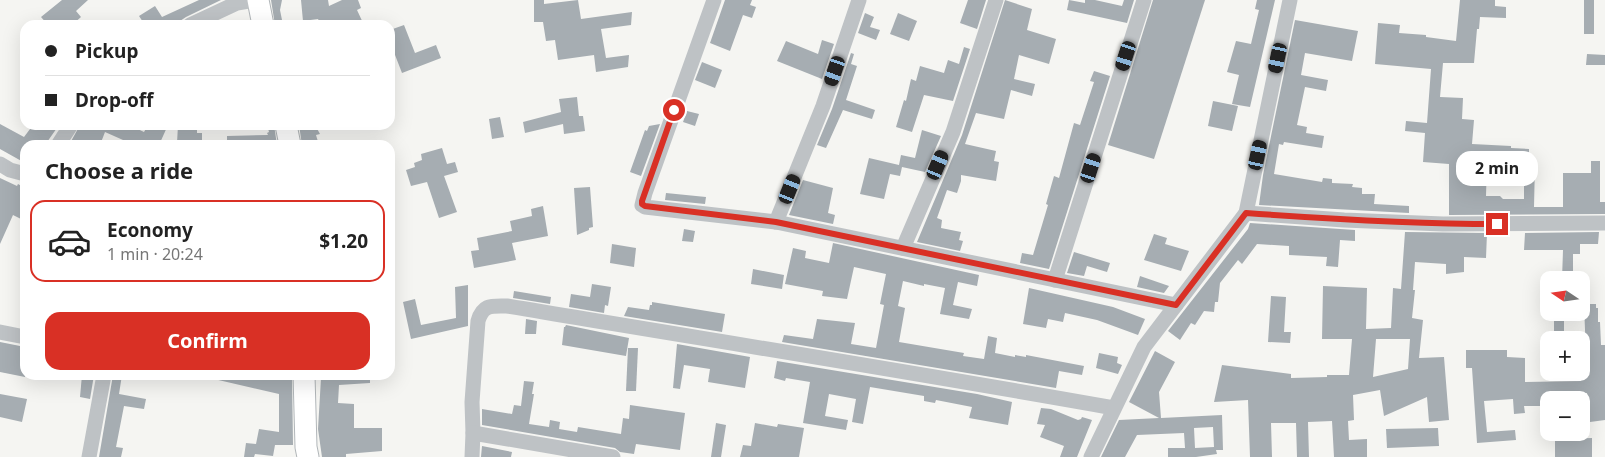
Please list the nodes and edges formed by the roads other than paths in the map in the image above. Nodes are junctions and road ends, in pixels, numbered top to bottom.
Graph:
1 (256, 0) edge
2 (714, 0) edge
3 (859, 0) edge
4 (996, 0) edge
5 (1144, 0) edge
6 (1290, 0) edge
7 (200, 20) edge
8 (262, 20) edge
9 (0, 164) edge
10 (20, 173) edge
11 (1246, 213) junction
12 (776, 222) junction
13 (1605, 224) edge
14 (903, 248) junction
15 (1055, 280) junction
16 (1176, 305) junction
17 (0, 332) edge
18 (20, 336) edge
19 (103, 380) edge
20 (304, 380) edge
21 (1114, 408) junction
22 (473, 433) junction
23 (89, 457) edge
24 (308, 457) edge
25 (472, 457) edge
26 (612, 457) edge
27 (1091, 457) edge

1 - 7 street
1 - 8 street
2 - 12 street
3 - 12 street
4 - 14 street
5 - 15 street
6 - 11 street
9 - 10 street
11 - 13 street
11 - 16 street
12 - 14 street
14 - 15 street
15 - 16 street
16 - 21 street
17 - 18 street
19 - 23 street
20 - 24 street
21 - 22 street
21 - 27 street
22 - 25 street
22 - 26 street

